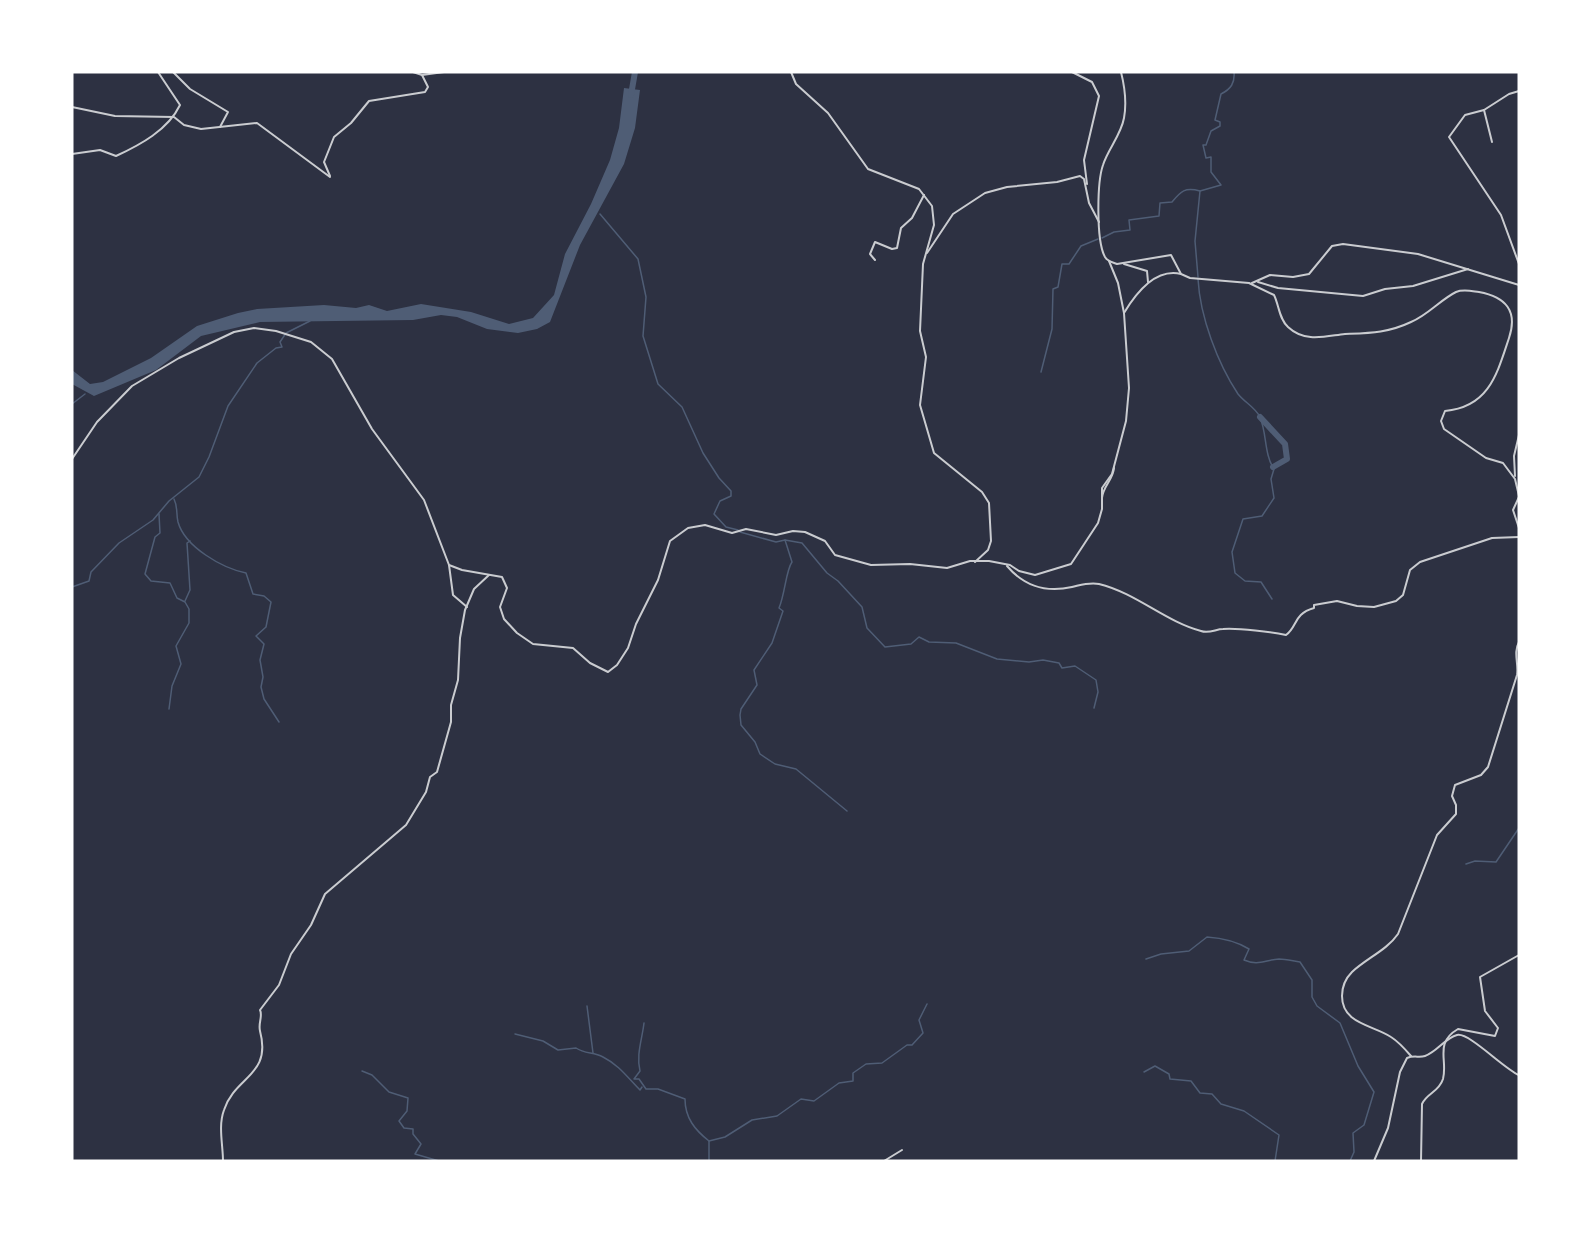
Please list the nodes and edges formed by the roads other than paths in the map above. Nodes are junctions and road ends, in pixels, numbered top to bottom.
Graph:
1 (158, 72) edge
2 (173, 72) edge
3 (413, 72) edge
4 (444, 72) edge
5 (791, 72) edge
6 (1072, 72) edge
7 (1121, 72) edge
8 (422, 75) junction
9 (1519, 91) edge
10 (72, 106) edge
11 (1484, 110) junction
12 (174, 117) junction
13 (220, 127) junction
14 (1492, 142) dead end
15 (72, 154) edge
16 (1086, 187) junction
17 (924, 195) junction
18 (1099, 222) junction
19 (1519, 250) edge
20 (925, 255) junction
21 (1516, 258) junction
22 (875, 260) dead end
23 (1109, 261) junction
24 (1121, 264) junction
25 (1519, 264) edge
26 (1468, 269) junction
27 (1181, 274) junction
28 (1258, 282) junction
29 (1249, 283) junction
30 (1148, 284) junction
31 (1519, 285) edge
32 (1124, 314) junction
33 (1519, 435) edge
34 (72, 459) edge
35 (1515, 479) junction
36 (1519, 496) edge
37 (1519, 528) edge
38 (1519, 537) edge
39 (975, 562) junction
40 (1006, 564) junction
41 (449, 565) junction
42 (489, 575) junction
43 (466, 607) junction
44 (1519, 642) edge
45 (1519, 955) edge
46 (1446, 1042) junction
47 (1411, 1056) junction
48 (1519, 1075) edge
49 (902, 1150) dead end
50 (223, 1161) edge
51 (884, 1161) edge
52 (1374, 1161) edge
53 (1421, 1161) edge

1 - 12 street
2 - 13 street
3 - 8 street
4 - 8 street
5 - 17 street
6 - 16 street
7 - 18 street
8 - 13 street
9 - 11 street
10 - 12 street
11 - 14 street
11 - 21 street
12 - 13 street
12 - 15 street
16 - 18 street
16 - 20 street
17 - 20 street
17 - 22 street
18 - 23 street
19 - 21 street
20 - 39 street
21 - 25 street
23 - 24 street
23 - 32 street
24 - 27 street
24 - 30 street
26 - 28 street
26 - 28 street
26 - 31 street
27 - 29 street
27 - 30 street
28 - 29 street
29 - 35 street
30 - 32 street
32 - 40 street
33 - 35 street
34 - 41 street
35 - 36 street
36 - 37 street
38 - 40 street
39 - 40 street
39 - 42 street
41 - 42 street
41 - 43 street
42 - 43 street
43 - 50 street
44 - 47 street
45 - 46 street
46 - 47 street
46 - 48 street
46 - 53 street
47 - 52 street
49 - 51 street

